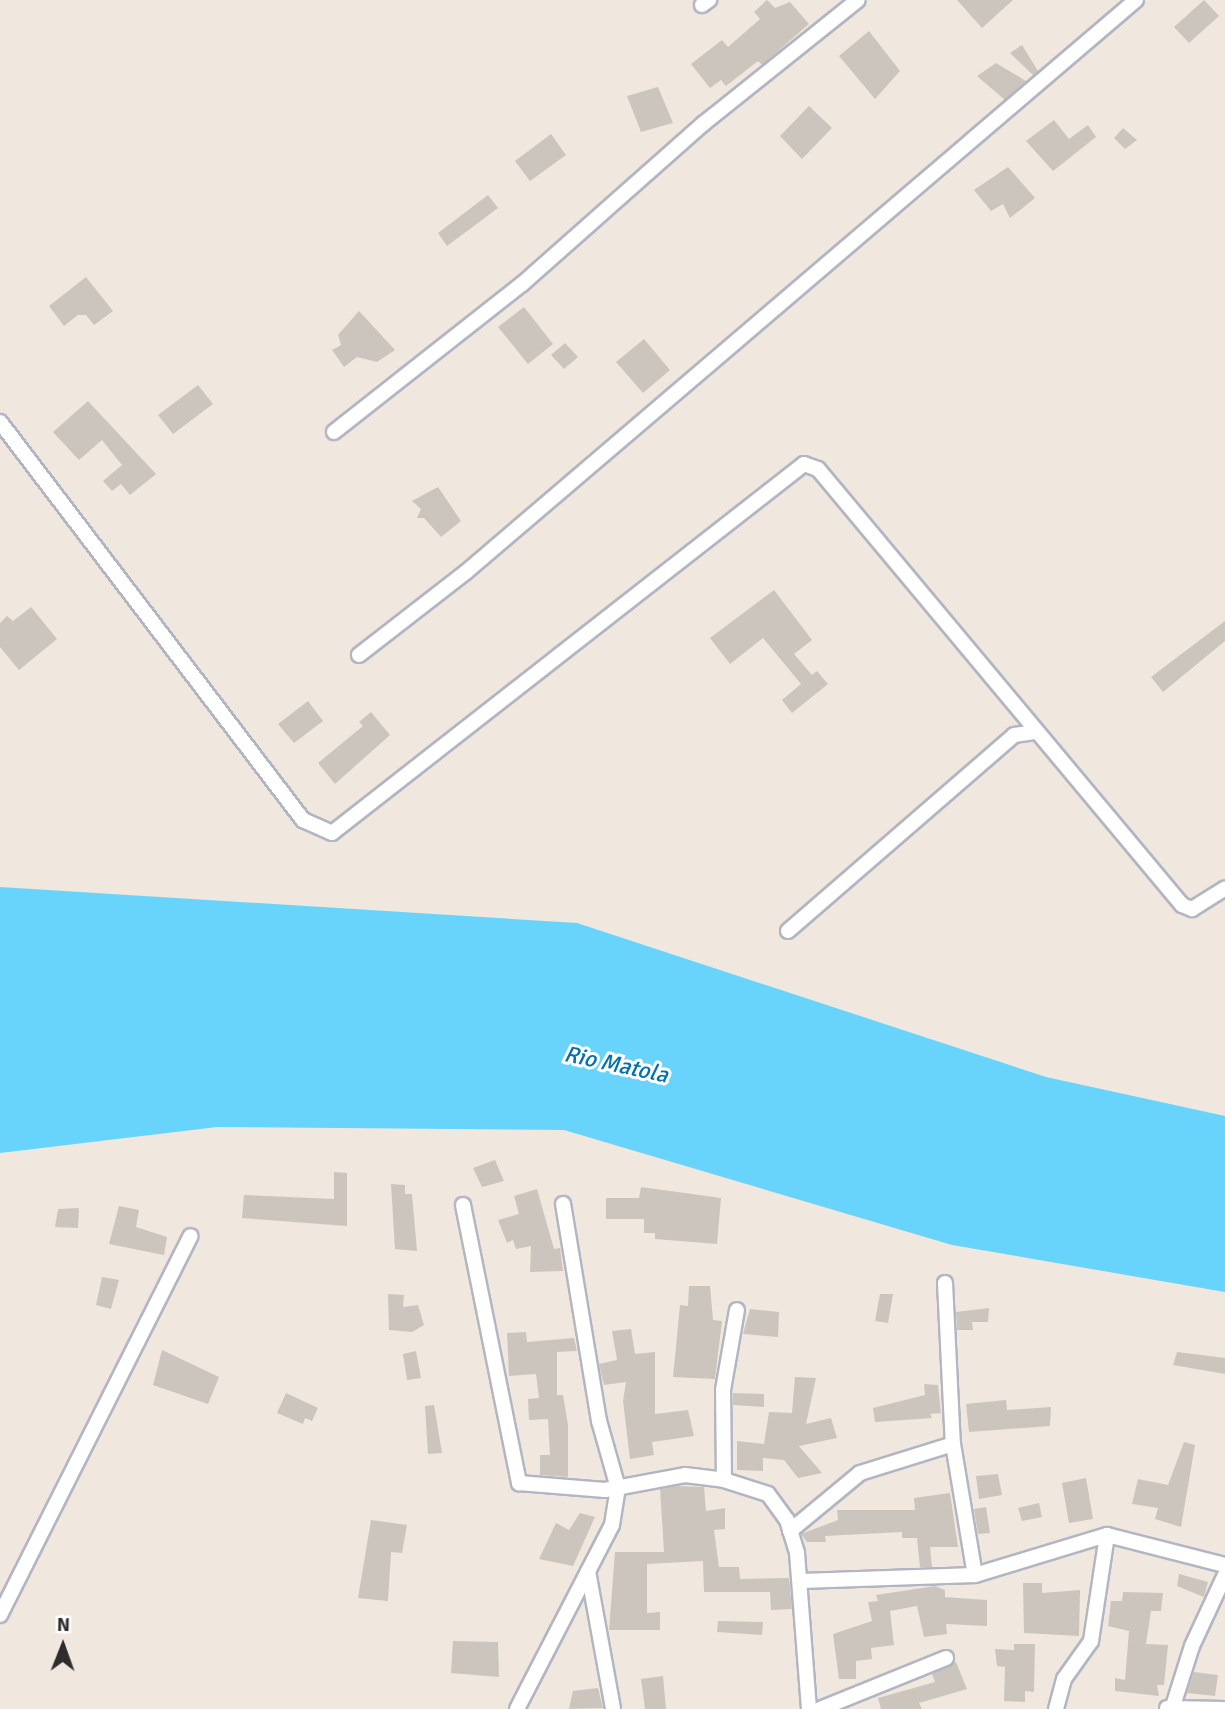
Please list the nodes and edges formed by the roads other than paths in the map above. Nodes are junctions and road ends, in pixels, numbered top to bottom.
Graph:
1 (858, 0) edge
2 (1136, 0) edge
3 (0, 422) edge
4 (334, 432) dead end
5 (359, 654) dead end
6 (1035, 732) junction
7 (1225, 888) edge
8 (788, 931) dead end
9 (563, 1204) dead end
10 (463, 1205) dead end
11 (191, 1236) dead end
12 (945, 1283) dead end
13 (737, 1310) dead end
14 (953, 1444) junction
15 (724, 1480) junction
16 (618, 1488) junction
17 (790, 1531) junction
18 (1107, 1535) junction
19 (1225, 1565) edge
20 (588, 1571) junction
21 (975, 1575) junction
22 (1225, 1575) edge
23 (801, 1581) junction
24 (0, 1615) edge
25 (946, 1658) dead end
26 (1169, 1707) edge
27 (517, 1709) edge
28 (613, 1709) edge
29 (809, 1709) edge
30 (820, 1709) edge
31 (1056, 1709) edge
32 (1225, 1709) edge

1 - 4 street
2 - 5 street
3 - 6 street
6 - 7 street
6 - 8 street
9 - 16 street
10 - 16 street
11 - 24 street
12 - 14 street
13 - 15 street
14 - 17 street
14 - 21 street
15 - 16 street
15 - 17 street
16 - 20 street
17 - 23 street
18 - 19 street
18 - 21 street
18 - 31 street
20 - 27 street
20 - 28 street
21 - 23 street
22 - 26 street
23 - 29 street
25 - 30 street
26 - 32 street

